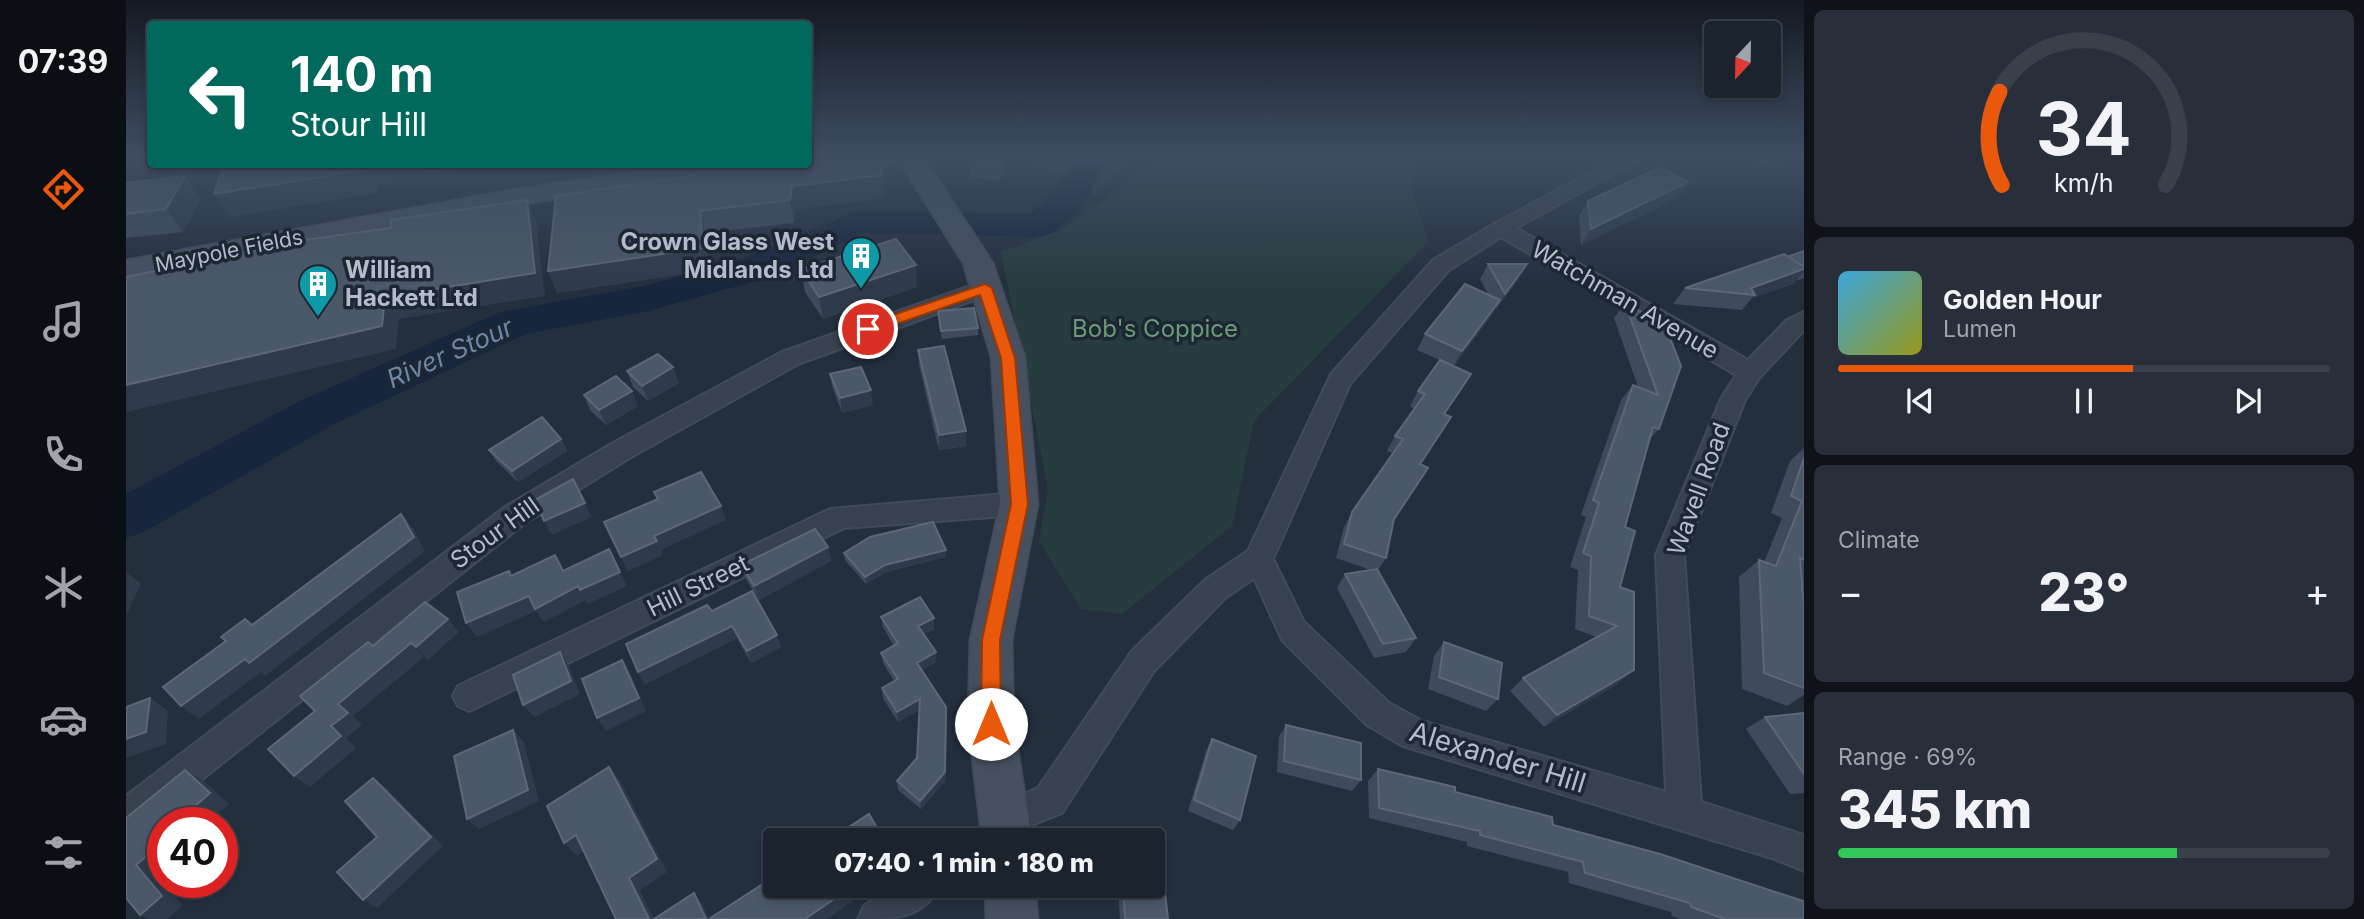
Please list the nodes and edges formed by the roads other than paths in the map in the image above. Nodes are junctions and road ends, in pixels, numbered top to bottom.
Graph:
1 (506, 199) edge
2 (937, 199) edge
3 (1556, 199) edge
4 (1501, 228) junction
5 (126, 270) edge
6 (985, 288) junction
7 (1804, 320) edge
8 (1750, 372) junction
9 (1019, 504) junction
10 (1259, 559) junction
11 (469, 696) dead end
12 (1685, 813) junction
13 (126, 818) edge
14 (1005, 828) edge
15 (1007, 828) edge
16 (1804, 853) edge
17 (905, 898) edge
18 (1011, 898) edge
19 (877, 919) edge
20 (1012, 919) edge

1 - 5 street, Maypole Fields
2 - 6 street
3 - 4 street
4 - 8 street, Watchman Avenue
4 - 10 street
6 - 9 street
6 - 13 street, Stour Hill
7 - 8 street, Wavell Road
8 - 12 street, Wavell Road
9 - 11 street, Hill Street
9 - 14 street
10 - 12 street, Alexander Hill
10 - 15 street
12 - 16 street, Alexander Hill
17 - 19 street
18 - 20 street

